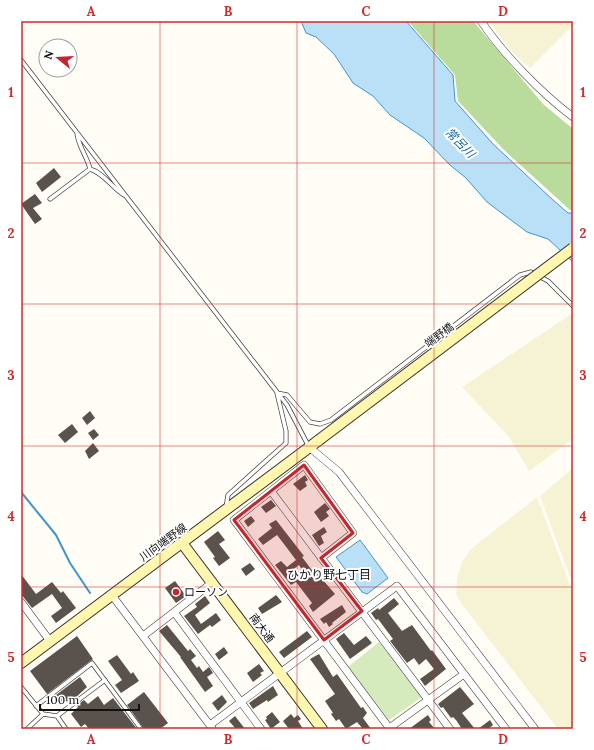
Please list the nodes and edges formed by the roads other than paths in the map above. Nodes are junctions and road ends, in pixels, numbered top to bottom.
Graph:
1 (481, 21) edge
2 (21, 60) edge
3 (573, 117) edge
4 (77, 132) junction
5 (90, 169) junction
6 (126, 196) junction
7 (50, 199) dead end
8 (573, 248) edge
9 (573, 306) edge
10 (277, 393) junction
11 (319, 440) joint
12 (309, 447) junction
13 (271, 491) junction
14 (225, 510) junction
15 (182, 543) junction
16 (321, 558) junction
17 (212, 582) junction
18 (111, 594) junction
19 (21, 602) edge
20 (174, 612) junction
21 (362, 612) junction
22 (143, 636) junction
23 (324, 640) junction
24 (50, 641) junction
25 (21, 663) edge
26 (280, 673) junction
27 (464, 674) junction
28 (105, 680) junction
29 (21, 687) edge
30 (428, 700) junction
31 (241, 702) junction
32 (36, 706) junction
33 (43, 714) junction
34 (57, 716) junction
35 (212, 727) edge
36 (27, 729) edge
37 (66, 729) edge
38 (141, 729) edge
39 (261, 729) edge
40 (322, 729) edge
41 (389, 729) edge
42 (450, 729) edge
43 (506, 729) edge
44 (535, 729) edge

1 - 3 street
2 - 4 lane
4 - 5 lane
4 - 6 lane
5 - 6 lane
5 - 7 lane
6 - 10 lane
8 - 11 main road, 端野橋, bridge
9 - 10 lane
10 - 12 lane
10 - 14 lane
11 - 12 main road, 川向端野線
12 - 14 main road, 川向端野線
12 - 44 street
13 - 16 street
13 - 16 street
13 - 23 street
14 - 15 main road, 川向端野線
15 - 17 main road, 南大通
15 - 18 main road, 川向端野線
16 - 21 street
17 - 20 street
17 - 26 main road, 南大通
18 - 22 street
18 - 24 main road, 川向端野線
19 - 24 street
20 - 22 street
20 - 31 street
21 - 23 street
21 - 27 street
21 - 30 street
22 - 35 street
23 - 26 street
23 - 41 street
24 - 25 main road, 川向端野線
26 - 31 street
26 - 40 main road, 南大通
27 - 30 street
27 - 43 street
28 - 32 lane
28 - 34 lane
28 - 38 lane
29 - 32 lane
30 - 41 street
30 - 42 street
31 - 35 street
31 - 39 street
32 - 33 lane
33 - 34 lane
33 - 36 lane
34 - 37 lane

